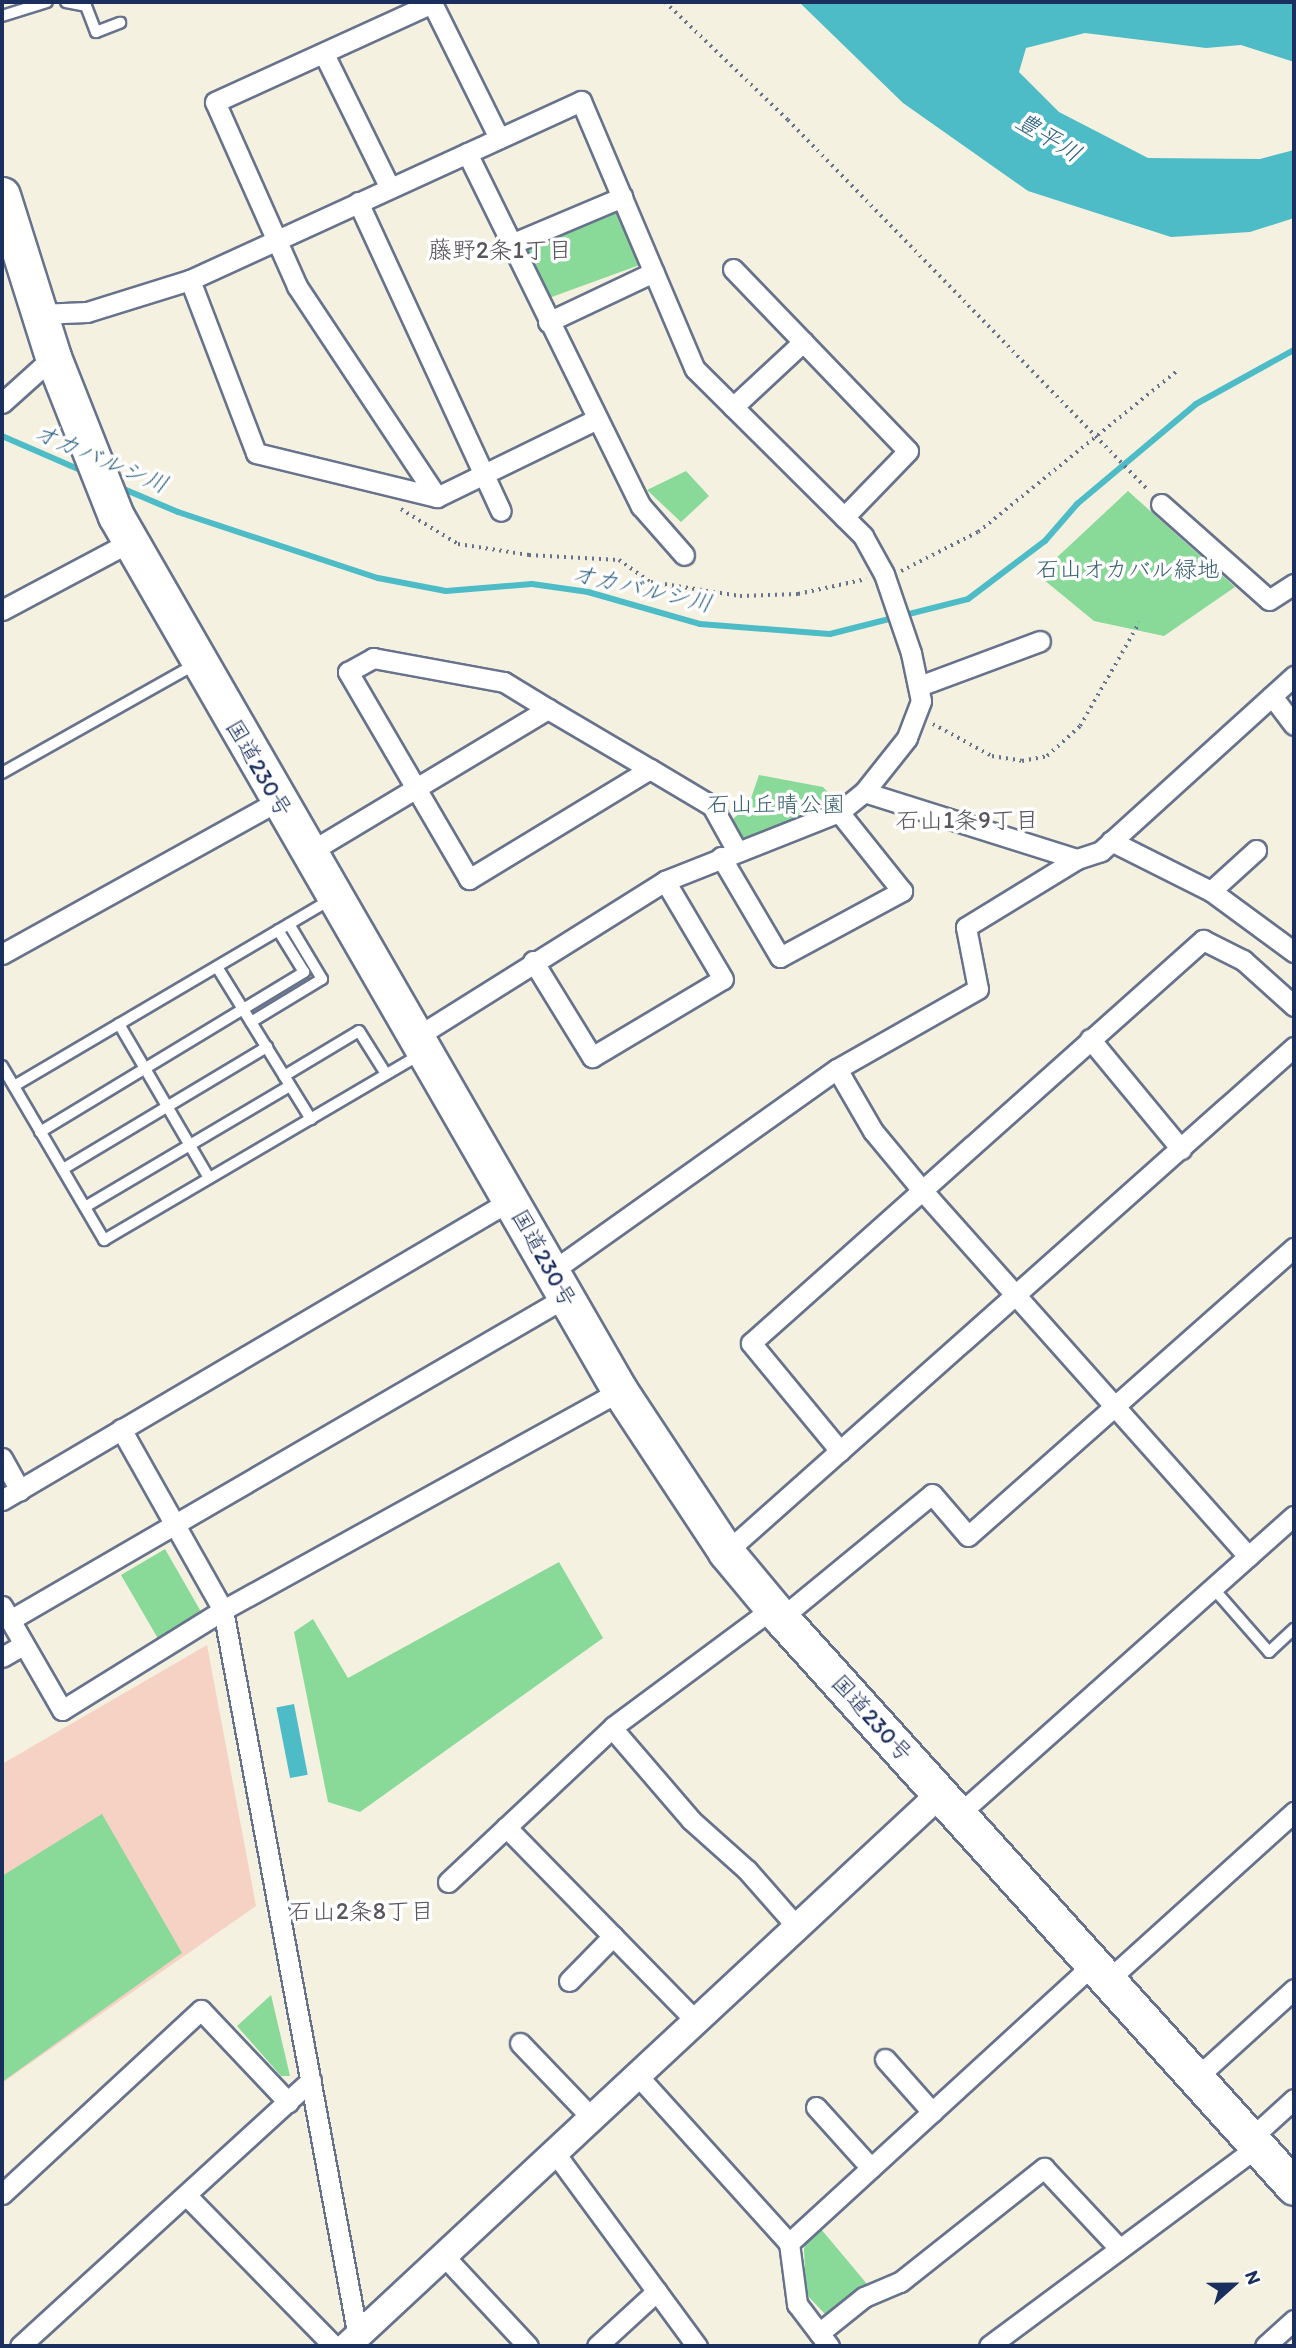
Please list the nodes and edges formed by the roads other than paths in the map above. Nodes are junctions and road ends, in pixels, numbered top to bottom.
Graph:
1 (47, 2) edge
2 (66, 2) edge
3 (432, 3) edge
4 (2, 16) edge
5 (120, 23) dead end
6 (324, 54) junction
7 (499, 138) junction
8 (467, 153) junction
9 (390, 188) junction
10 (2, 195) edge
11 (622, 197) junction
12 (358, 202) junction
13 (9, 240) edge
14 (277, 243) junction
15 (511, 244) junction
16 (733, 269) dead end
17 (654, 272) junction
18 (190, 280) junction
19 (39, 314) junction
20 (548, 322) junction
21 (803, 342) junction
22 (53, 357) junction
23 (7, 397) edge
24 (733, 407) junction
25 (595, 420) junction
26 (482, 475) junction
27 (436, 497) junction
28 (1161, 504) road end
29 (501, 510) dead end
30 (844, 517) junction
31 (123, 528) junction
32 (684, 555) dead end
33 (1294, 584) edge
34 (2, 610) edge
35 (1040, 641) dead end
36 (198, 663) junction
37 (1294, 676) edge
38 (919, 686) junction
39 (1272, 696) junction
40 (548, 709) junction
41 (1294, 726) edge
42 (650, 769) junction
43 (2, 773) edge
44 (416, 789) junction
45 (864, 792) junction
46 (278, 801) junction
47 (839, 812) junction
48 (1111, 841) junction
49 (1256, 850) dead end
50 (308, 853) junction
51 (729, 854) junction
52 (1077, 859) junction
53 (666, 881) junction
54 (1211, 891) junction
55 (334, 897) junction
56 (289, 924) junction
57 (278, 930) junction
58 (1294, 952) edge
59 (2, 954) edge
60 (533, 961) junction
61 (217, 967) junction
62 (1294, 1006) edge
63 (243, 1009) junction
64 (251, 1022) junction
65 (118, 1024) junction
66 (1090, 1039) junction
67 (420, 1044) junction
68 (267, 1047) junction
69 (1294, 1047) edge
70 (2, 1066) edge
71 (145, 1069) junction
72 (837, 1069) junction
73 (386, 1074) junction
74 (284, 1076) junction
75 (14, 1086) junction
76 (290, 1086) junction
77 (168, 1108) junction
78 (311, 1119) junction
79 (40, 1132) junction
80 (190, 1145) junction
81 (1181, 1149) junction
82 (63, 1170) junction
83 (209, 1178) junction
84 (921, 1189) junction
85 (511, 1200) junction
86 (85, 1207) junction
87 (1294, 1248) edge
88 (558, 1284) junction
89 (1017, 1295) junction
90 (621, 1391) junction
91 (1116, 1405) junction
92 (121, 1429) junction
93 (840, 1451) junction
94 (2, 1458) edge
95 (20, 1489) junction
96 (2, 1500) edge
97 (1294, 1516) edge
98 (173, 1521) junction
99 (726, 1552) junction
100 (1248, 1556) junction
101 (1213, 1588) junction
102 (223, 1610) junction
103 (6, 1613) edge
104 (777, 1613) junction
105 (1294, 1629) edge
106 (23, 1645) junction
107 (2, 1657) edge
108 (612, 1728) junction
109 (950, 1804) junction
110 (1294, 1812) edge
111 (506, 1827) junction
112 (448, 1882) dead end
113 (797, 1927) junction
114 (613, 1936) junction
115 (1101, 1972) junction
116 (569, 1981) dead end
117 (1294, 1989) edge
118 (696, 2021) junction
119 (520, 2043) dead end
120 (885, 2060) dead end
121 (638, 2076) junction
122 (1196, 2078) junction
123 (311, 2080) junction
124 (1294, 2099) edge
125 (288, 2102) junction
126 (816, 2107) dead end
127 (932, 2112) junction
128 (592, 2118) junction
129 (1254, 2143) junction
130 (555, 2153) junction
131 (871, 2168) junction
132 (1294, 2187) edge
133 (2, 2194) edge
134 (186, 2195) junction
135 (789, 2243) junction
136 (1118, 2247) junction
137 (444, 2256) junction
138 (657, 2291) junction
139 (1294, 2320) edge
140 (824, 2340) edge
141 (346, 2343) edge
142 (20, 2346) edge
143 (528, 2346) edge
144 (597, 2346) edge
145 (697, 2346) edge
146 (989, 2346) edge
147 (1265, 2346) edge

1 - 4 lane
2 - 5 lane
3 - 6 street
3 - 7 street
6 - 9 street
6 - 14 street
7 - 8 street
7 - 11 street
8 - 9 street
8 - 15 street
9 - 12 street
10 - 13 highway, 国道230号
11 - 15 street
11 - 17 street
12 - 14 street
12 - 26 street
13 - 19 highway, 国道230号
14 - 18 street
14 - 27 street
15 - 20 street
16 - 21 street
17 - 20 street
17 - 24 street
18 - 19 street
18 - 27 street
19 - 22 highway, 国道230号
20 - 25 street
21 - 24 street
21 - 30 street
22 - 23 street
22 - 31 highway, 国道230号
24 - 30 street
25 - 26 street
25 - 32 street
26 - 27 street
26 - 29 street
28 - 33 street
30 - 38 street
31 - 34 street
31 - 36 highway, 国道230号
35 - 38 street
36 - 43 lane
36 - 46 highway, 国道230号
37 - 39 street
38 - 45 street
39 - 41 street
39 - 48 street
40 - 42 street
40 - 44 street
40 - 44 street
42 - 44 street
42 - 51 street
44 - 50 street
45 - 47 street
45 - 52 street
46 - 50 highway, 国道230号
46 - 59 street
47 - 51 street
47 - 51 street
48 - 52 street
48 - 54 street
49 - 54 street
50 - 55 highway, 国道230号
51 - 53 street
52 - 72 street
53 - 60 street
53 - 60 street
54 - 58 street
55 - 56 lane
55 - 67 highway, 国道230号
56 - 57 lane
56 - 64 lane
57 - 61 lane
57 - 63 lane
60 - 67 street
61 - 63 lane
61 - 65 lane
62 - 66 street
63 - 64 lane
63 - 71 lane
64 - 68 lane
65 - 71 lane
65 - 75 lane
66 - 81 street
66 - 84 street
67 - 73 lane
67 - 85 highway, 国道230号
68 - 74 lane
68 - 77 lane
69 - 81 street
70 - 75 lane
71 - 77 lane
71 - 79 lane
72 - 84 street
72 - 88 street
73 - 74 lane
73 - 78 lane
74 - 76 lane
75 - 79 lane
76 - 78 lane
76 - 80 lane
77 - 80 lane
77 - 82 lane
78 - 83 lane
79 - 82 lane
80 - 83 lane
80 - 86 lane
81 - 89 street
82 - 86 lane
83 - 86 lane
84 - 89 street
84 - 93 street
85 - 88 highway, 国道230号
85 - 92 street
87 - 91 street
88 - 90 highway, 国道230号
88 - 98 street
89 - 91 street
89 - 93 street
90 - 99 highway, 国道230号
90 - 102 street
91 - 100 street
91 - 104 street
92 - 95 street
92 - 98 street
93 - 99 street
94 - 95 street
95 - 96 street
97 - 100 street
98 - 102 street
98 - 103 street
99 - 104 highway, 国道230号
100 - 101 street
101 - 105 lane
101 - 109 street
102 - 106 street
102 - 123 street
103 - 106 street
104 - 108 street
104 - 109 highway, 国道230号
106 - 107 street
108 - 111 street
108 - 113 street
109 - 113 street
109 - 115 highway, 国道230号
110 - 115 street
111 - 112 street
111 - 114 street
113 - 118 street
114 - 116 street
114 - 118 street
115 - 122 highway, 国道230号
115 - 127 street
117 - 122 street
118 - 121 street
119 - 128 street
120 - 127 street
121 - 128 street
121 - 135 street
122 - 129 highway, 国道230号
123 - 125 street
123 - 141 street
124 - 129 street
125 - 133 street
125 - 134 street
126 - 131 street
127 - 131 street
128 - 130 street
129 - 132 highway, 国道230号
129 - 136 street
130 - 137 street
130 - 138 street
131 - 135 street
134 - 141 street
134 - 142 street
135 - 140 street
136 - 140 street
136 - 146 street
137 - 141 street
137 - 143 street
138 - 144 street
138 - 145 street
139 - 147 street

